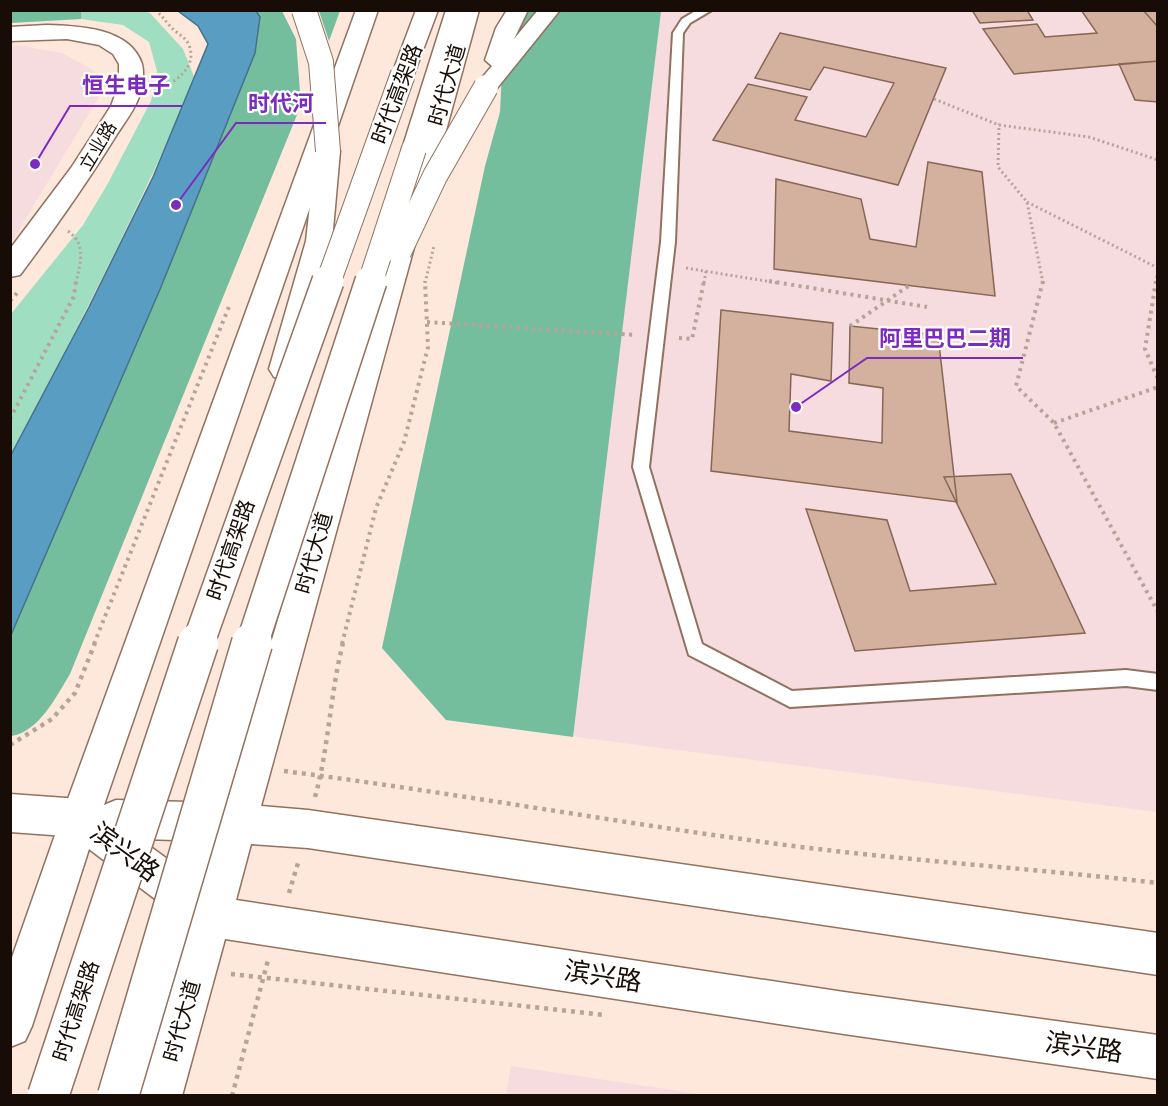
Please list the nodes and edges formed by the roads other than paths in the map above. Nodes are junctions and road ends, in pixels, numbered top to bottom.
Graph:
1 (304, 10) edge
2 (367, 10) edge
3 (415, 10) edge
4 (427, 10) edge
5 (457, 10) edge
6 (468, 10) edge
7 (518, 10) edge
8 (550, 10) edge
9 (707, 10) edge
10 (10, 34) edge
11 (403, 74) junction
12 (486, 87) junction
13 (10, 268) edge
14 (338, 381) junction
15 (249, 498) junction
16 (1158, 682) edge
17 (10, 813) edge
18 (81, 818) junction
19 (236, 823) junction
20 (212, 917) junction
21 (1158, 954) edge
22 (10, 1026) edge
23 (1158, 1057) edge
24 (48, 1095) edge
25 (118, 1095) edge
26 (160, 1095) edge

1 - 15 main road, bridge
2 - 18 main road
3 - 11 main road
4 - 11 main road, 时代高架路
5 - 14 main road, 时代高架路, bridge
6 - 19 main road, 时代大道
7 - 12 main road
8 - 12 main road
9 - 16 lane
10 - 13 main road, 立业路
11 - 15 main road, 时代高架路, bridge
12 - 14 main road, bridge
14 - 25 main road, 时代高架路, bridge
15 - 24 main road, 时代高架路, bridge
17 - 18 main road, 滨兴路
18 - 19 main road, 滨兴路
18 - 20 main road, 滨兴路
18 - 22 main road
19 - 20 main road, 时代大道
19 - 21 main road, 滨兴路
20 - 23 main road, 滨兴路
20 - 26 main road, 时代大道

